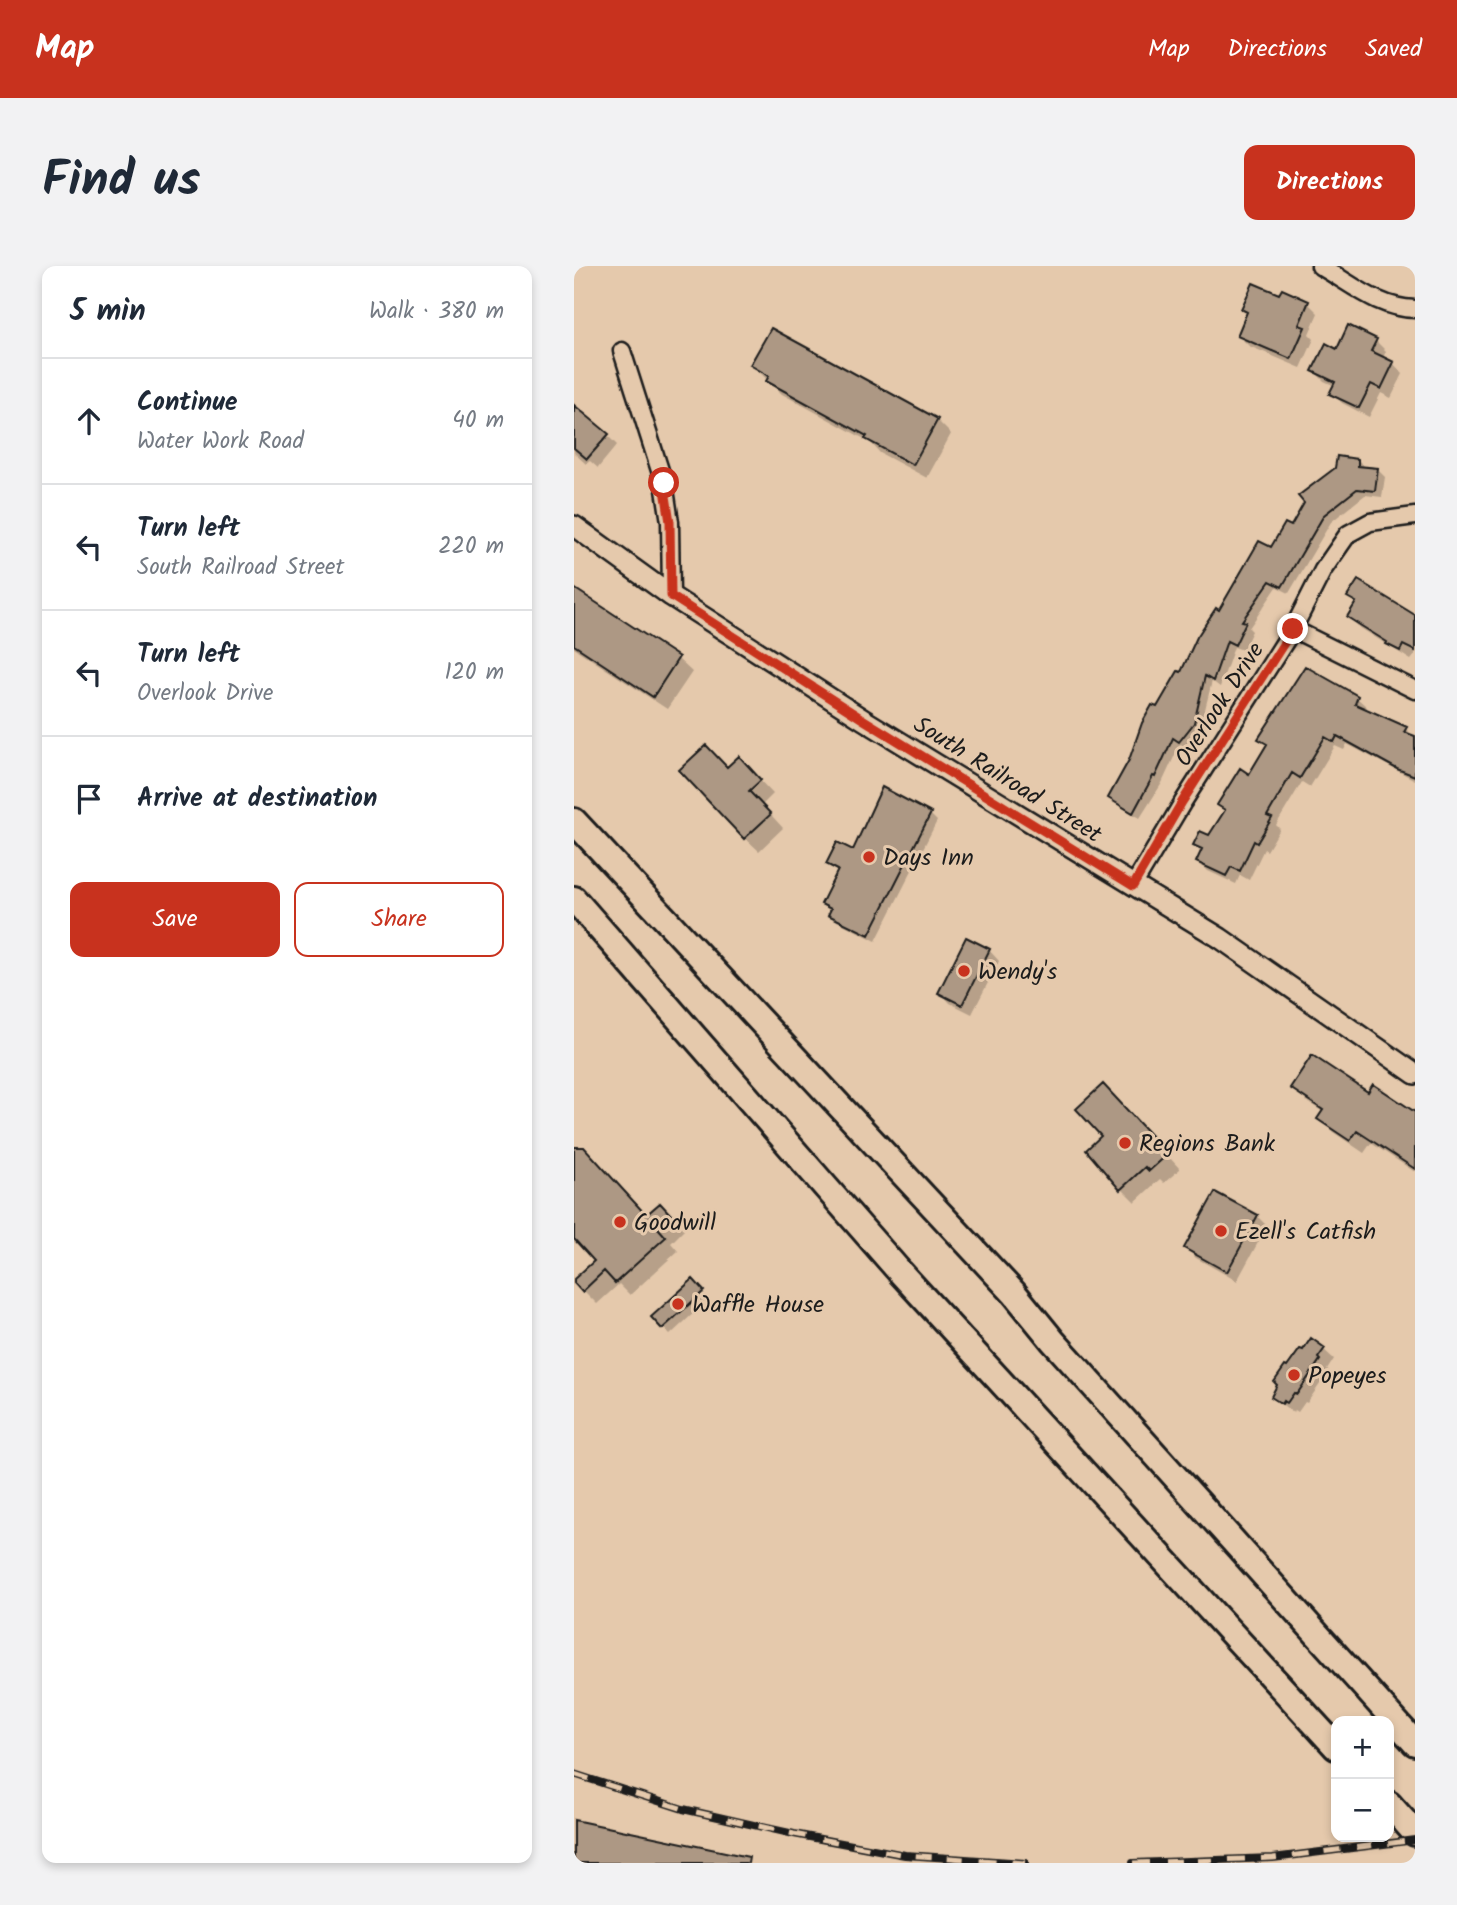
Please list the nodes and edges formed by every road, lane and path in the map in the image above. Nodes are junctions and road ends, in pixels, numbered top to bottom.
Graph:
1 (1320, 266) edge
2 (1415, 309) edge
3 (622, 351) dead end
4 (1415, 516) edge
5 (574, 526) edge
6 (671, 596) junction
7 (1293, 629) junction
8 (1415, 690) edge
9 (574, 821) edge
10 (1133, 886) junction
11 (574, 898) edge
12 (1415, 1074) edge
13 (1331, 1742) edge
14 (1415, 1743) edge
15 (1394, 1810) edge
16 (1415, 1833) edge

1 - 2 street
3 - 6 street
4 - 7 street, Overlook Drive
5 - 6 street, South Railroad Street
6 - 10 street, South Railroad Street
7 - 8 street
7 - 10 street, Overlook Drive
9 - 14 highway
10 - 12 street, South Railroad Street
11 - 13 highway
15 - 16 highway

